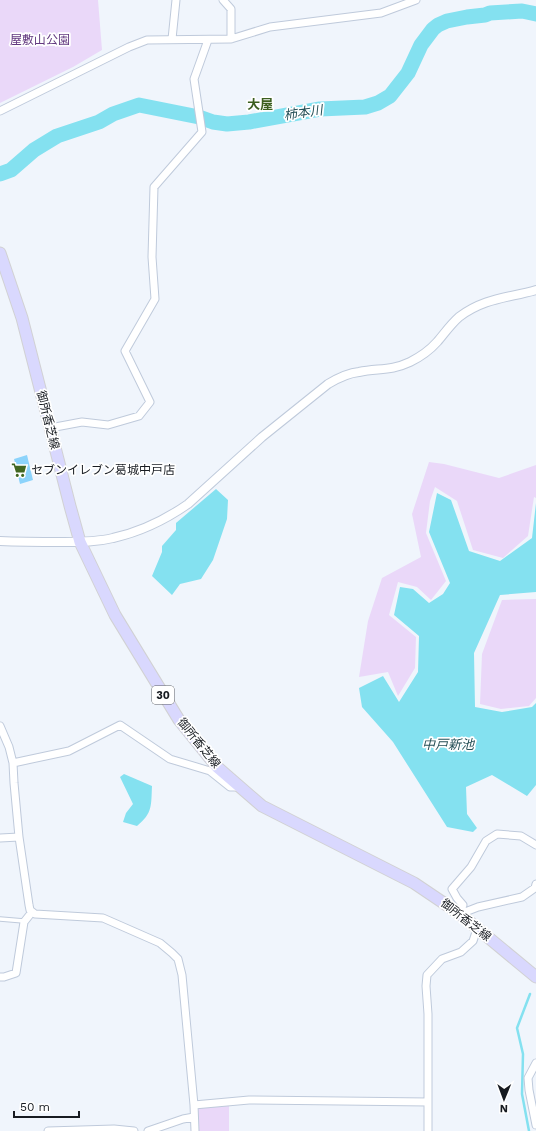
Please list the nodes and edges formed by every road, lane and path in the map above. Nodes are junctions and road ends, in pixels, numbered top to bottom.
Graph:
1 (176, 0) edge
2 (223, 0) edge
3 (416, 0) edge
4 (231, 39) junction
5 (172, 40) junction
6 (208, 40) junction
7 (0, 112) edge
8 (0, 253) edge
9 (536, 290) edge
10 (50, 428) junction
11 (0, 541) edge
12 (80, 542) junction
13 (0, 726) edge
14 (14, 763) junction
15 (210, 767) junction
16 (19, 837) junction
17 (0, 838) edge
18 (536, 845) edge
19 (536, 884) edge
20 (32, 912) junction
21 (460, 914) junction
22 (0, 919) edge
23 (24, 921) junction
24 (477, 928) junction
25 (0, 977) edge
26 (536, 977) edge
27 (536, 1063) edge
28 (428, 1102) junction
29 (194, 1105) junction
30 (194, 1117) junction
31 (536, 1125) edge
32 (48, 1131) edge
33 (134, 1131) edge
34 (148, 1131) edge
35 (195, 1131) edge
36 (428, 1131) edge

1 - 5 street
2 - 4 street
3 - 4 street
4 - 6 street
5 - 6 street
5 - 7 street
6 - 10 street
8 - 10 main road, 御所香芝線 / 30
9 - 12 street
10 - 12 main road, 御所香芝線 / 30
11 - 12 street
12 - 15 main road, 御所香芝線 / 30
13 - 14 street
14 - 15 street
14 - 16 street
15 - 21 main road, 御所香芝線 / 30
16 - 17 street
16 - 20 street
18 - 21 street
19 - 21 street
20 - 23 street
20 - 29 street
21 - 24 main road, 御所香芝線 / 30
22 - 23 lane
23 - 25 street
24 - 26 main road, 御所香芝線 / 30
24 - 28 street
27 - 31 street
28 - 29 street
28 - 36 street
29 - 30 street
30 - 34 street
30 - 35 street
32 - 33 street

